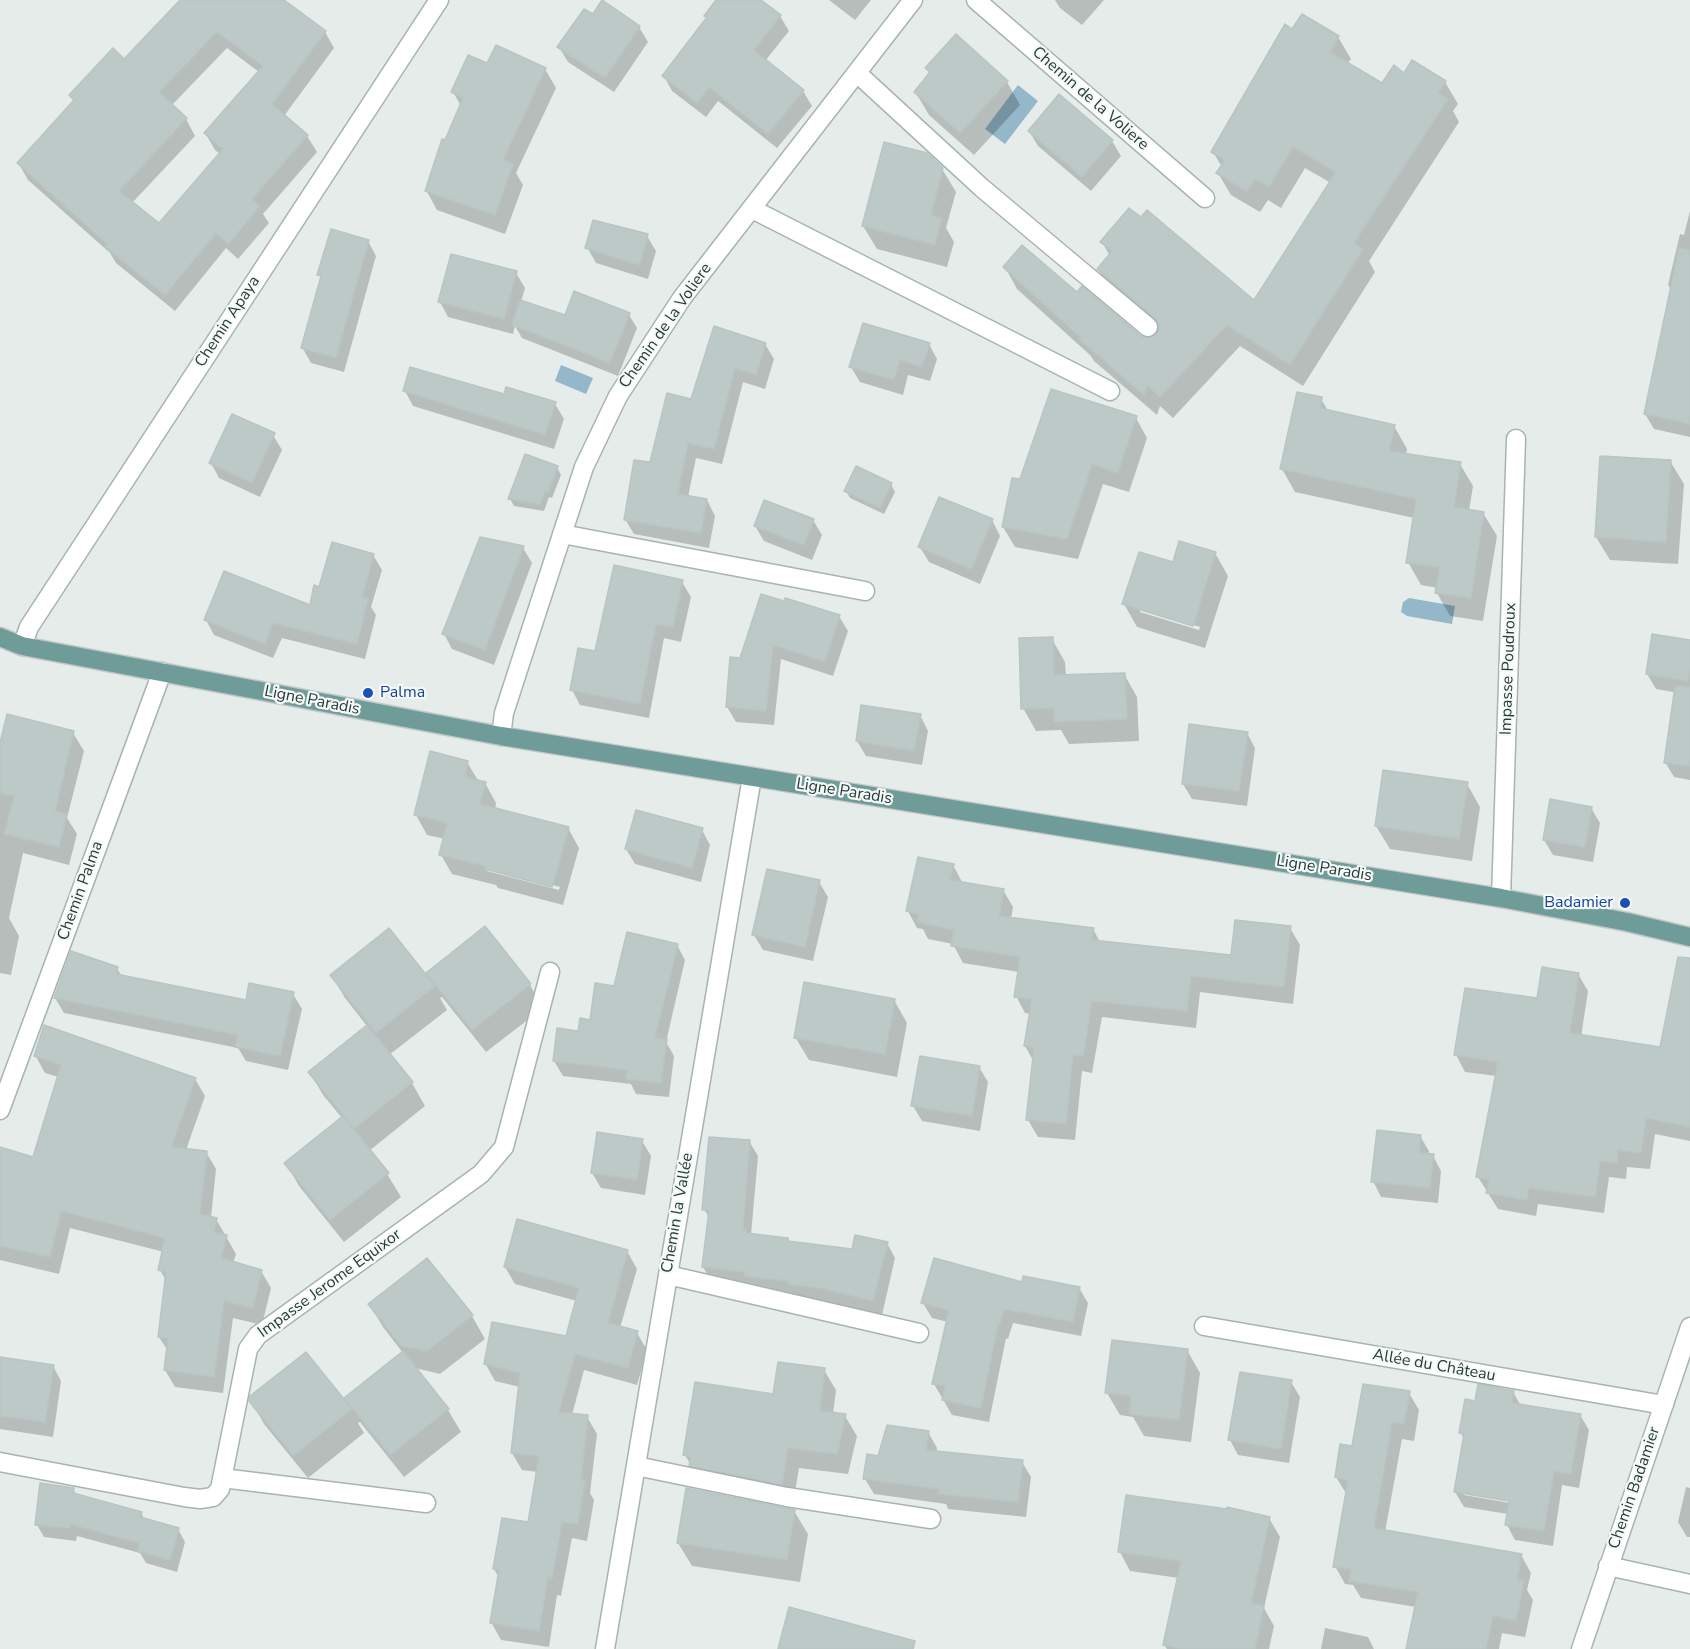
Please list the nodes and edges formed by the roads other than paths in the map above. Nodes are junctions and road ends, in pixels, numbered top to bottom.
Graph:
1 (439, 0) edge
2 (913, 0) edge
3 (976, 0) edge
4 (857, 73) junction
5 (1205, 198) dead end
6 (752, 208) junction
7 (1148, 327) dead end
8 (1110, 391) dead end
9 (1516, 439) dead end
10 (562, 534) junction
11 (865, 591) dead end
12 (0, 638) edge
13 (22, 646) junction
14 (162, 672) junction
15 (501, 736) junction
16 (752, 777) junction
17 (1501, 898) junction
18 (1690, 937) edge
19 (550, 972) dead end
20 (0, 1110) edge
21 (668, 1275) junction
22 (1204, 1326) dead end
23 (1690, 1327) edge
24 (919, 1333) dead end
25 (1664, 1405) junction
26 (0, 1462) edge
27 (636, 1466) junction
28 (222, 1478) junction
29 (426, 1503) dead end
30 (931, 1519) dead end
31 (1608, 1566) junction
32 (1690, 1584) edge
33 (605, 1649) edge
34 (1581, 1649) edge

1 - 13 street, Chemin Apaya
2 - 4 street, Chemin de la Voliere
3 - 5 street, Chemin de la Voliere
4 - 6 street, Chemin de la Voliere
4 - 7 street
6 - 8 street
6 - 10 street, Chemin de la Voliere
9 - 17 street, Impasse Poudroux
10 - 11 street
10 - 15 street, Chemin de la Voliere
12 - 13 main road, Ligne Paradis
13 - 14 main road, Ligne Paradis
14 - 15 main road, Ligne Paradis
14 - 20 street, Chemin Palma
15 - 16 main road, Ligne Paradis
16 - 17 main road, Ligne Paradis
16 - 21 street, Chemin la Vallée
17 - 18 main road, Ligne Paradis
19 - 28 street, Impasse Jerome Equixor
21 - 24 street
21 - 27 street, Chemin la Vallée
22 - 25 street, Allée du Château
23 - 25 street, Chemin Badamier
25 - 31 street, Chemin Badamier
26 - 28 street, Impasse Jerome Equixor
27 - 30 street
27 - 33 street, Chemin la Vallée
28 - 29 street
31 - 32 street
31 - 34 street, Chemin Badamier

